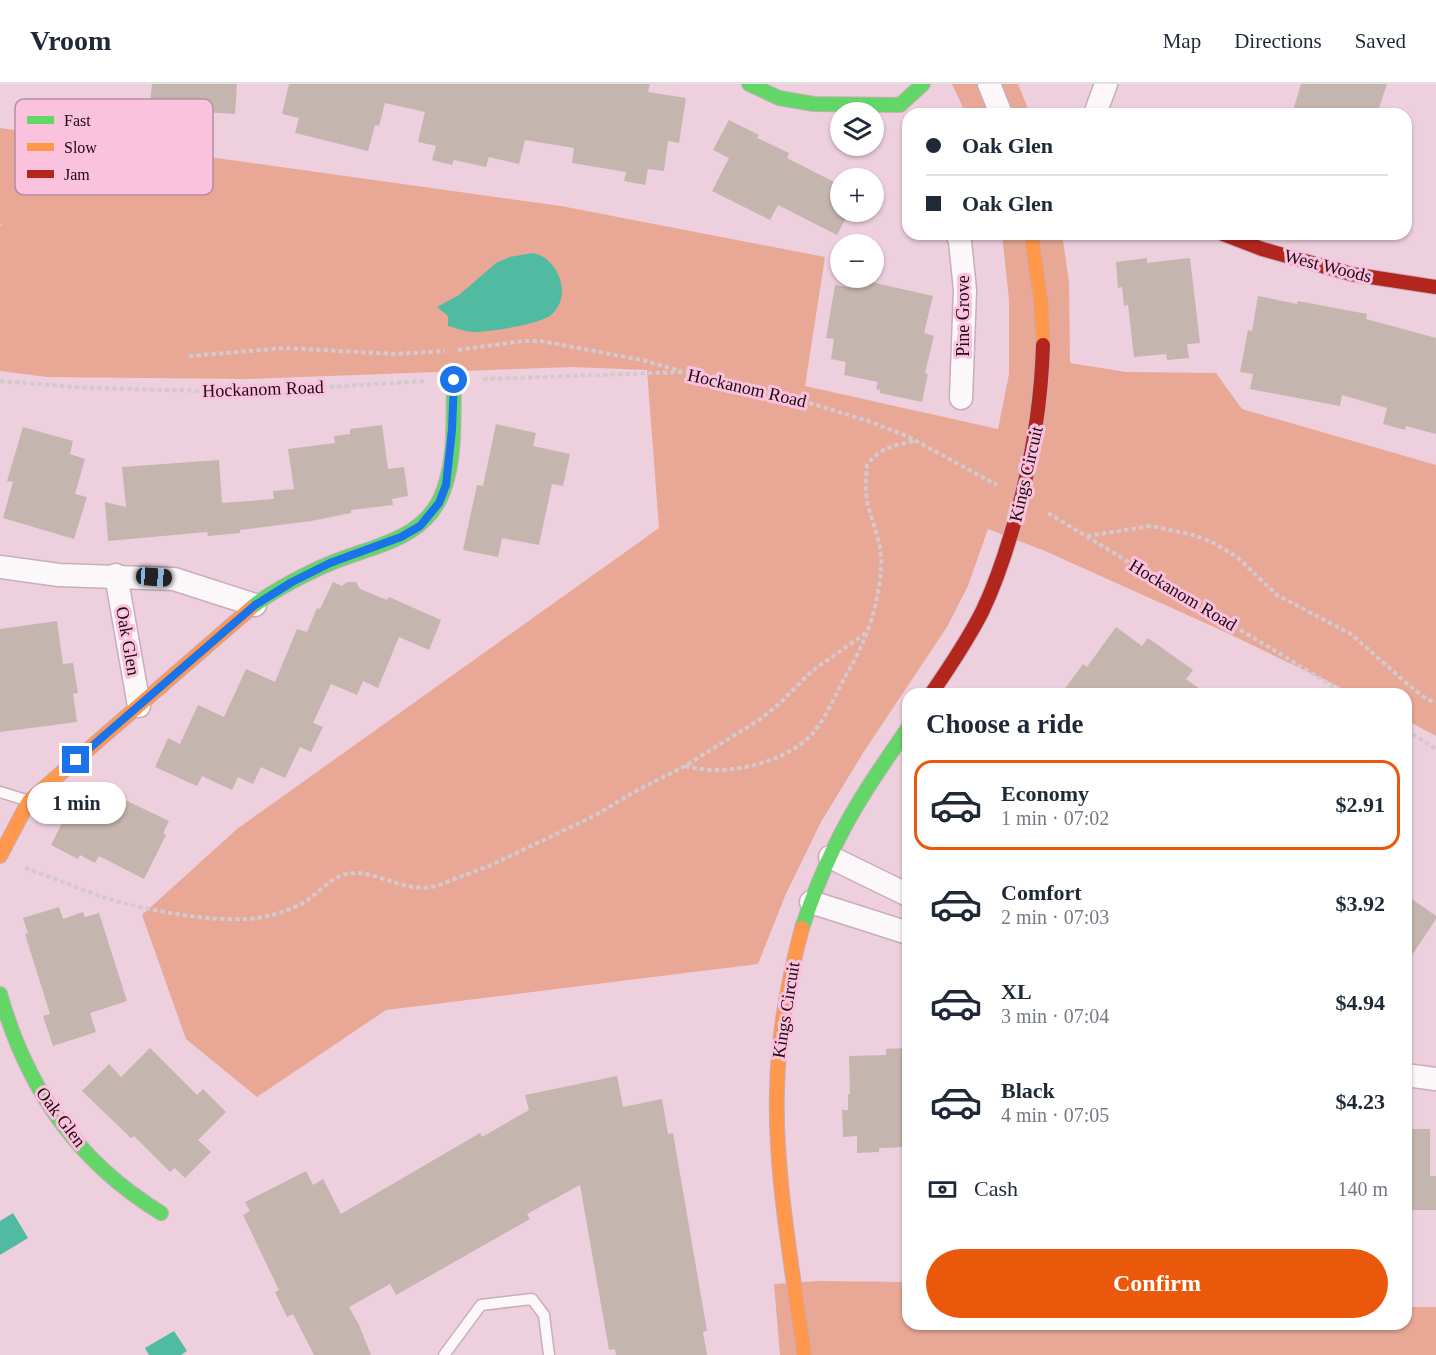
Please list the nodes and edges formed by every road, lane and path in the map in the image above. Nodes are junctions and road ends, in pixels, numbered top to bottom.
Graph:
1 (749, 84) edge
2 (923, 84) edge
3 (989, 84) edge
4 (1106, 84) edge
5 (907, 108) edge
6 (999, 108) edge
7 (1097, 108) edge
8 (902, 113) edge
9 (960, 240) edge
10 (1032, 240) edge
11 (1239, 240) edge
12 (1436, 287) edge
13 (189, 356) dead end
14 (684, 372) junction
15 (1, 380) edge
16 (454, 380) junction
17 (961, 398) dead end
18 (917, 441) junction
19 (1023, 499) junction
20 (1086, 536) junction
21 (0, 567) edge
22 (116, 575) junction
23 (255, 605) junction
24 (866, 633) junction
25 (935, 688) edge
26 (1336, 688) edge
27 (1436, 702) edge
28 (139, 706) junction
29 (1412, 734) edge
30 (902, 738) edge
31 (1436, 749) edge
32 (685, 766) junction
33 (0, 792) edge
34 (29, 801) junction
35 (0, 856) edge
36 (830, 857) junction
37 (22, 867) dead end
38 (902, 892) edge
39 (811, 902) junction
40 (902, 931) edge
41 (0, 994) edge
42 (1412, 1076) edge
43 (1436, 1079) edge
44 (162, 1213) dead end
45 (444, 1355) edge
46 (549, 1355) edge
47 (804, 1355) edge

1 - 8 street
2 - 5 street
3 - 6 street
4 - 7 street
9 - 17 street, Pine Grove
10 - 19 street, Kings Circuit
11 - 12 street, West Woods
13 - 14 path
14 - 16 path, Hockanom Road
14 - 18 path, Hockanom Road
15 - 16 path, Hockanom Road
16 - 23 street, Oak Glen
18 - 19 path, Hockanom Road
18 - 24 path
19 - 20 path, Hockanom Road
19 - 25 street, Kings Circuit
20 - 26 path, Hockanom Road
20 - 27 path
21 - 22 street
22 - 23 street
22 - 28 street, Oak Glen
23 - 28 street, Oak Glen
24 - 32 path
24 - 32 path
28 - 34 street, Oak Glen
29 - 31 path
30 - 36 street, Kings Circuit
32 - 37 path
33 - 34 lane
34 - 35 street, Oak Glen
36 - 38 street
36 - 39 street, Kings Circuit
39 - 40 street
39 - 47 street, Kings Circuit
41 - 44 street, Oak Glen
42 - 43 street
45 - 46 lane

